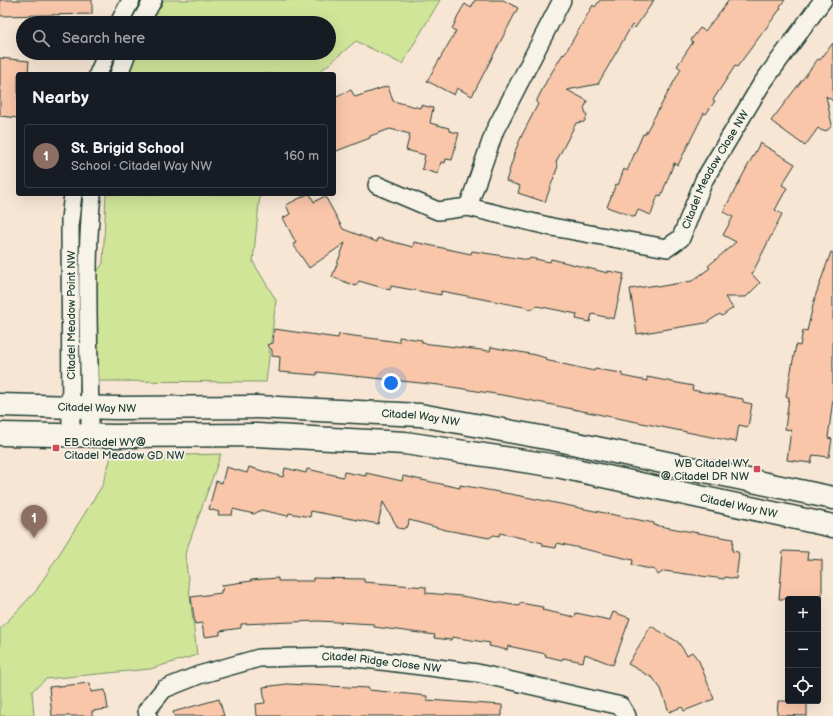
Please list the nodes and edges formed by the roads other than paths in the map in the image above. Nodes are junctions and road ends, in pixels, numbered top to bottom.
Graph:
1 (131, 0) edge
2 (152, 0) edge
3 (562, 0) edge
4 (822, 0) edge
5 (123, 16) edge
6 (144, 16) edge
7 (104, 60) edge
8 (124, 60) edge
9 (99, 72) edge
10 (120, 72) edge
11 (377, 185) dead end
12 (73, 196) edge
13 (92, 196) edge
14 (468, 207) junction
15 (0, 405) edge
16 (81, 407) junction
17 (257, 407) junction
18 (0, 434) edge
19 (81, 435) junction
20 (257, 435) junction
21 (563, 441) junction
22 (557, 466) junction
23 (833, 498) edge
24 (833, 526) edge
25 (148, 716) edge
26 (627, 716) edge

1 - 5 street
2 - 6 street
3 - 14 street
4 - 14 street, Citadel Meadow Close NW
7 - 9 street
8 - 10 street
11 - 14 street, Citadel Meadow Close NW
12 - 16 street, Citadel Meadow Point NW
13 - 16 street, Citadel Meadow Point NW
15 - 16 street, Citadel Way NW
16 - 17 street, Citadel Way NW
16 - 19 street, Citadel Meadow Point NW
17 - 20 street
17 - 21 street, Citadel Way NW
18 - 19 street, Citadel Way NW
19 - 20 street, Citadel Way NW
20 - 22 street, Citadel Way NW
21 - 22 street
21 - 23 street, Citadel Way NW
22 - 24 street, Citadel Way NW
25 - 26 street, Citadel Ridge Close NW

